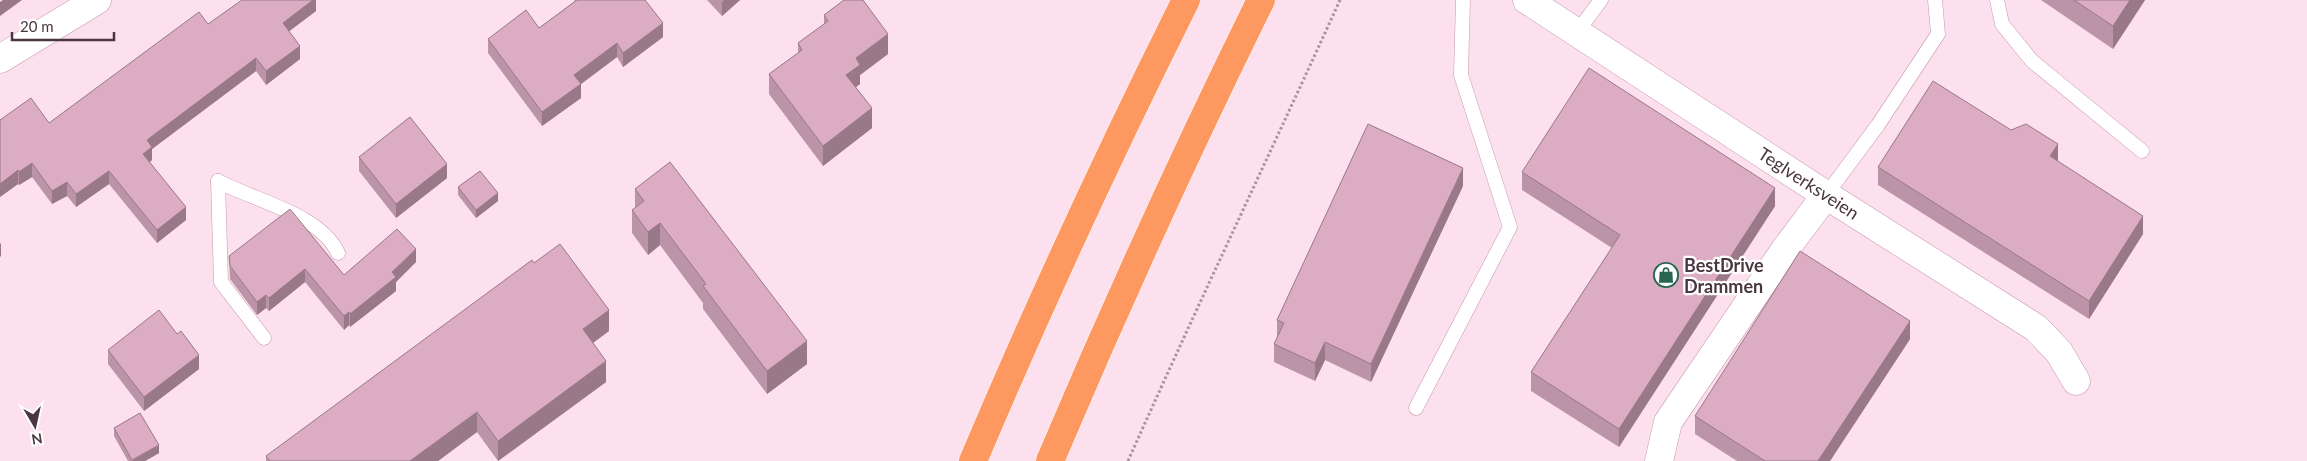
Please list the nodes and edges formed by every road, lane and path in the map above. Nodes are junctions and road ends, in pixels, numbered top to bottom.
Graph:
1 (96, 0) edge
2 (1186, 0) edge
3 (1261, 0) edge
4 (1340, 0) edge
5 (1463, 0) edge
6 (1527, 0) edge
7 (1601, 0) edge
8 (1935, 0) edge
9 (1997, 0) edge
10 (1577, 32) junction
11 (0, 59) edge
12 (2142, 151) dead end
13 (1826, 195) junction
14 (338, 253) dead end
15 (264, 338) dead end
16 (2076, 381) dead end
17 (1416, 408) dead end
18 (973, 461) edge
19 (1050, 461) edge
20 (1128, 461) edge
21 (1659, 461) edge

1 - 11 street
2 - 18 highway
3 - 19 highway
4 - 20 path
5 - 17 lane
6 - 10 street, Teglverksveien
7 - 10 lane
8 - 13 lane
9 - 12 lane
10 - 13 street, Teglverksveien
13 - 16 street, Teglverksveien
13 - 21 street
14 - 15 lane

